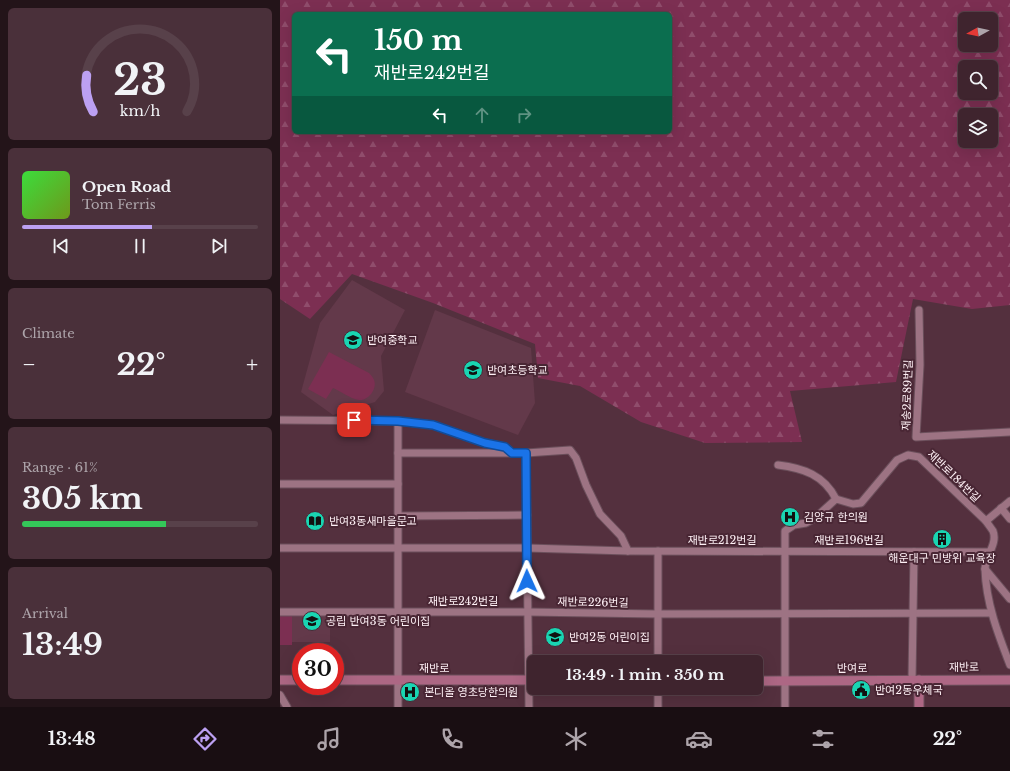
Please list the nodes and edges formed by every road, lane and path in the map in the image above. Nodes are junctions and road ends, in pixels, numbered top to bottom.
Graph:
1 (919, 310) dead end
2 (280, 420) edge
3 (398, 421) junction
4 (1010, 432) edge
5 (398, 453) junction
6 (512, 453) junction
7 (526, 453) junction
8 (778, 465) dead end
9 (280, 484) edge
10 (398, 484) junction
11 (836, 499) junction
12 (1010, 501) edge
13 (1001, 508) junction
14 (527, 515) junction
15 (398, 516) junction
16 (1010, 519) edge
17 (986, 521) junction
18 (280, 548) edge
19 (398, 548) junction
20 (527, 548) junction
21 (628, 551) junction
22 (658, 551) junction
23 (785, 551) junction
24 (914, 552) junction
25 (989, 552) junction
26 (985, 569) junction
27 (1010, 599) edge
28 (280, 612) edge
29 (398, 612) junction
30 (528, 612) junction
31 (913, 613) junction
32 (991, 613) junction
33 (658, 614) junction
34 (785, 614) junction
35 (530, 655) edge
36 (658, 655) edge
37 (1010, 665) edge
38 (280, 680) edge
39 (292, 680) edge
40 (344, 680) edge
41 (397, 680) junction
42 (527, 680) edge
43 (915, 680) junction
44 (1010, 680) edge
45 (763, 681) edge
46 (784, 681) junction
47 (280, 695) edge
48 (530, 695) edge
49 (658, 695) edge
50 (287, 707) edge
51 (398, 707) edge
52 (529, 707) edge
53 (658, 707) edge
54 (785, 707) edge
55 (919, 707) edge

1 - 4 street, 재송2로89번길
2 - 3 street
3 - 5 street
3 - 6 street
5 - 6 street
5 - 10 street
6 - 7 street
7 - 14 street
7 - 21 street
8 - 11 street
9 - 10 street
10 - 15 street
11 - 17 street, 재반로184번길
11 - 23 street
12 - 13 street
13 - 16 street
13 - 17 street
14 - 15 street
14 - 20 street
15 - 19 street
17 - 25 street, 재반로184번길
18 - 19 street
19 - 20 street
19 - 29 street
20 - 21 street
20 - 30 street
21 - 22 street
22 - 23 street, 재반로212번길
22 - 33 street
23 - 24 street, 재반로196번길
23 - 34 street
24 - 25 street, 재반로196번길
24 - 31 street
25 - 26 street, 재반로184번길
26 - 27 street
26 - 32 street, 재반로184번길
28 - 29 street, 재반로242번길
29 - 30 street, 재반로242번길
29 - 41 street
30 - 33 street, 재반로226번길
30 - 35 street
31 - 32 street
31 - 34 street
31 - 43 street
32 - 37 street, 재반로184번길
33 - 34 street
33 - 36 street
34 - 46 street
38 - 39 main road
40 - 41 main road, 재반로
41 - 42 main road, 재반로
41 - 51 street
43 - 44 main road, 재반로
43 - 46 main road, 반여로
43 - 55 main road
45 - 46 main road
46 - 54 street
47 - 50 street
48 - 52 street
49 - 53 street

